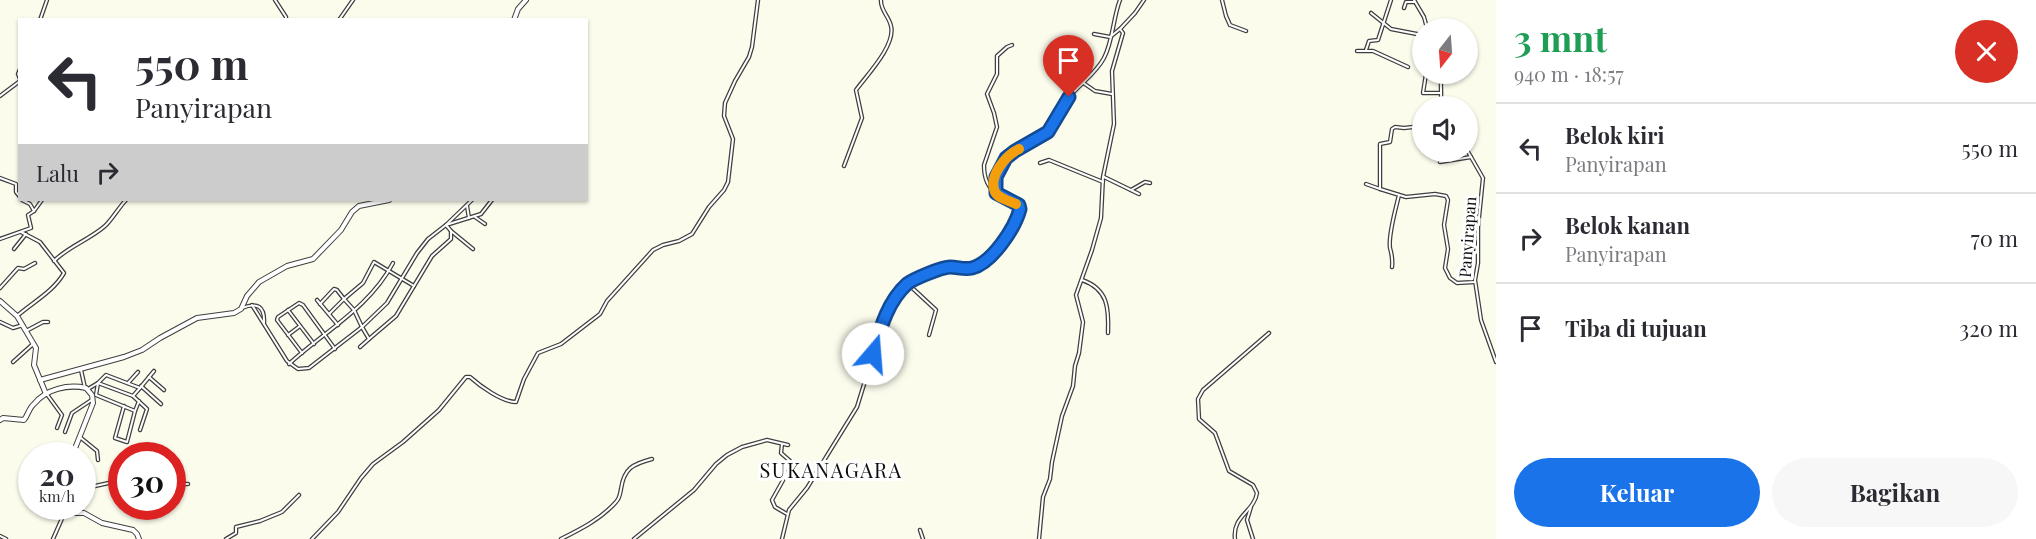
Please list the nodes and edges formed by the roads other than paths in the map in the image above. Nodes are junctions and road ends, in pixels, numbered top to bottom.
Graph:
1 (47, 0) edge
2 (275, 0) edge
3 (353, 0) edge
4 (526, 0) edge
5 (758, 0) edge
6 (881, 0) edge
7 (1120, 0) edge
8 (1144, 0) edge
9 (1222, 0) edge
10 (1391, 0) edge
11 (1414, 1) edge
12 (1404, 8) dead end
13 (1371, 13) dead end
14 (41, 18) edge
15 (286, 18) edge
16 (340, 18) edge
17 (515, 18) edge
18 (1424, 18) edge
19 (1383, 23) junction
20 (1120, 29) junction
21 (1246, 31) dead end
22 (1094, 34) dead end
23 (1412, 34) edge
24 (1110, 37) junction
25 (1012, 45) dead end
26 (1366, 50) junction
27 (1357, 51) dead end
28 (1408, 67) dead end
29 (18, 82) edge
30 (1082, 82) junction
31 (1424, 84) edge
32 (1443, 84) edge
33 (1441, 93) junction
34 (1112, 94) junction
35 (0, 96) edge
36 (1441, 96) edge
37 (1412, 127) edge
38 (1474, 162) edge
39 (1040, 163) dead end
40 (844, 166) dead end
41 (1103, 177) junction
42 (0, 178) edge
43 (1103, 182) junction
44 (1150, 183) dead end
45 (1366, 184) dead end
46 (1380, 189) junction
47 (1129, 191) junction
48 (996, 193) junction
49 (18, 194) edge
50 (1139, 194) dead end
51 (1399, 195) junction
52 (26, 201) edge
53 (41, 201) edge
54 (125, 201) edge
55 (382, 201) edge
56 (470, 201) edge
57 (491, 201) edge
58 (467, 205) junction
59 (34, 211) junction
60 (475, 217) junction
61 (469, 218) junction
62 (485, 224) dead end
63 (446, 225) junction
64 (451, 231) junction
65 (21, 232) junction
66 (26, 234) junction
67 (0, 239) edge
68 (14, 249) dead end
69 (473, 249) dead end
70 (54, 261) junction
71 (34, 263) dead end
72 (393, 263) dead end
73 (1392, 267) dead end
74 (389, 271) junction
75 (401, 278) junction
76 (1082, 280) junction
77 (1475, 282) junction
78 (908, 284) junction
79 (414, 286) junction
80 (0, 287) edge
81 (345, 299) junction
82 (317, 300) dead end
83 (0, 301) edge
84 (320, 304) junction
85 (241, 309) junction
86 (288, 310) junction
87 (354, 310) junction
88 (329, 314) junction
89 (17, 316) junction
90 (0, 322) edge
91 (48, 322) dead end
92 (23, 325) junction
93 (338, 325) junction
94 (300, 326) junction
95 (362, 327) junction
96 (26, 331) junction
97 (1108, 333) dead end
98 (1269, 333) dead end
99 (288, 335) junction
100 (325, 335) junction
101 (929, 335) dead end
102 (369, 339) junction
103 (33, 344) junction
104 (314, 344) junction
105 (360, 347) dead end
106 (335, 349) junction
107 (302, 353) junction
108 (13, 362) dead end
109 (1496, 362) edge
110 (289, 364) junction
111 (81, 369) junction
112 (154, 371) dead end
113 (138, 372) dead end
114 (149, 377) junction
115 (40, 380) junction
116 (98, 383) junction
117 (129, 383) junction
118 (140, 387) junction
119 (87, 388) junction
120 (164, 390) dead end
121 (46, 394) junction
122 (133, 396) junction
123 (93, 399) junction
124 (139, 401) junction
125 (161, 404) dead end
126 (124, 406) junction
127 (135, 411) junction
128 (1, 419) edge
129 (57, 428) dead end
130 (140, 430) dead end
131 (65, 432) dead end
132 (79, 436) junction
133 (77, 442) edge
134 (781, 443) junction
135 (788, 445) dead end
136 (652, 459) dead end
137 (98, 460) dead end
138 (299, 495) dead end
139 (1252, 505) junction
140 (787, 514) junction
141 (61, 520) edge
142 (96, 520) edge
143 (920, 530) dead end
144 (0, 536) edge
145 (6, 539) edge
146 (53, 539) edge
147 (138, 539) edge
148 (226, 539) edge
149 (312, 539) edge
150 (561, 539) edge
151 (634, 539) edge
152 (782, 539) edge
153 (923, 539) edge
154 (1039, 539) edge
155 (1235, 539) edge
156 (1253, 539) edge

1 - 14 street
2 - 15 street
3 - 16 street
4 - 17 street
5 - 149 street
6 - 40 street
7 - 24 street
8 - 20 street
9 - 21 street
10 - 19 street
11 - 12 street
11 - 18 street
13 - 19 street
19 - 23 street
19 - 26 street
20 - 24 street
20 - 34 street
22 - 24 street
24 - 30 street
25 - 48 street
26 - 27 street
26 - 28 street
29 - 35 street
30 - 34 street
30 - 48 street
31 - 33 street
32 - 33 street
33 - 36 street
34 - 41 street
37 - 46 street
38 - 77 street, Panyirapan
39 - 43 street
41 - 43 street
41 - 47 street
42 - 49 street
43 - 76 street
44 - 47 street
45 - 46 street
46 - 51 street
47 - 50 street
48 - 78 street
51 - 73 street
51 - 77 street
52 - 59 street
53 - 59 street
54 - 70 street
55 - 85 street
56 - 58 street
57 - 60 street
58 - 61 street
58 - 63 street
59 - 65 street
60 - 61 street
60 - 62 street
61 - 63 street
63 - 64 street
63 - 75 street
64 - 69 street
64 - 79 street
65 - 66 street
65 - 67 street
66 - 68 street
66 - 70 street
70 - 89 street
71 - 80 street
72 - 74 street
74 - 75 street
74 - 81 street
74 - 87 street
75 - 79 street
75 - 95 street
76 - 97 street
76 - 154 street
77 - 109 street, Panyirapan
78 - 101 street
78 - 140 street
79 - 102 street
81 - 84 street
81 - 87 street
81 - 88 street
82 - 84 street
83 - 89 street
84 - 88 street
85 - 110 street
85 - 111 street
86 - 94 street
86 - 99 street
86 - 100 street
87 - 93 street
87 - 95 street
88 - 93 street
89 - 92 street
90 - 92 street
91 - 96 street
92 - 96 street
93 - 100 street
94 - 99 street
94 - 104 street
95 - 102 street
95 - 106 street
96 - 103 street
98 - 139 street
99 - 107 street
100 - 104 street
100 - 106 street
102 - 105 street
103 - 108 street
103 - 115 street
104 - 107 street
106 - 110 street
107 - 110 street
111 - 115 street
111 - 119 street
112 - 114 street
113 - 117 street
114 - 118 street
114 - 120 street
115 - 121 street
116 - 117 street
116 - 119 street
116 - 122 street
116 - 126 street
117 - 118 street
118 - 122 street
118 - 125 street
119 - 121 street
119 - 123 street
121 - 128 street
121 - 129 street
122 - 124 street
123 - 131 street
123 - 132 street
124 - 127 street
124 - 130 street
126 - 127 street
126 - 127 street
132 - 133 street
132 - 137 street
134 - 135 street
134 - 140 street
134 - 151 street
136 - 150 street
138 - 148 street
139 - 155 street
139 - 156 street
140 - 152 street
141 - 146 street
142 - 147 street
143 - 153 street
144 - 145 street

